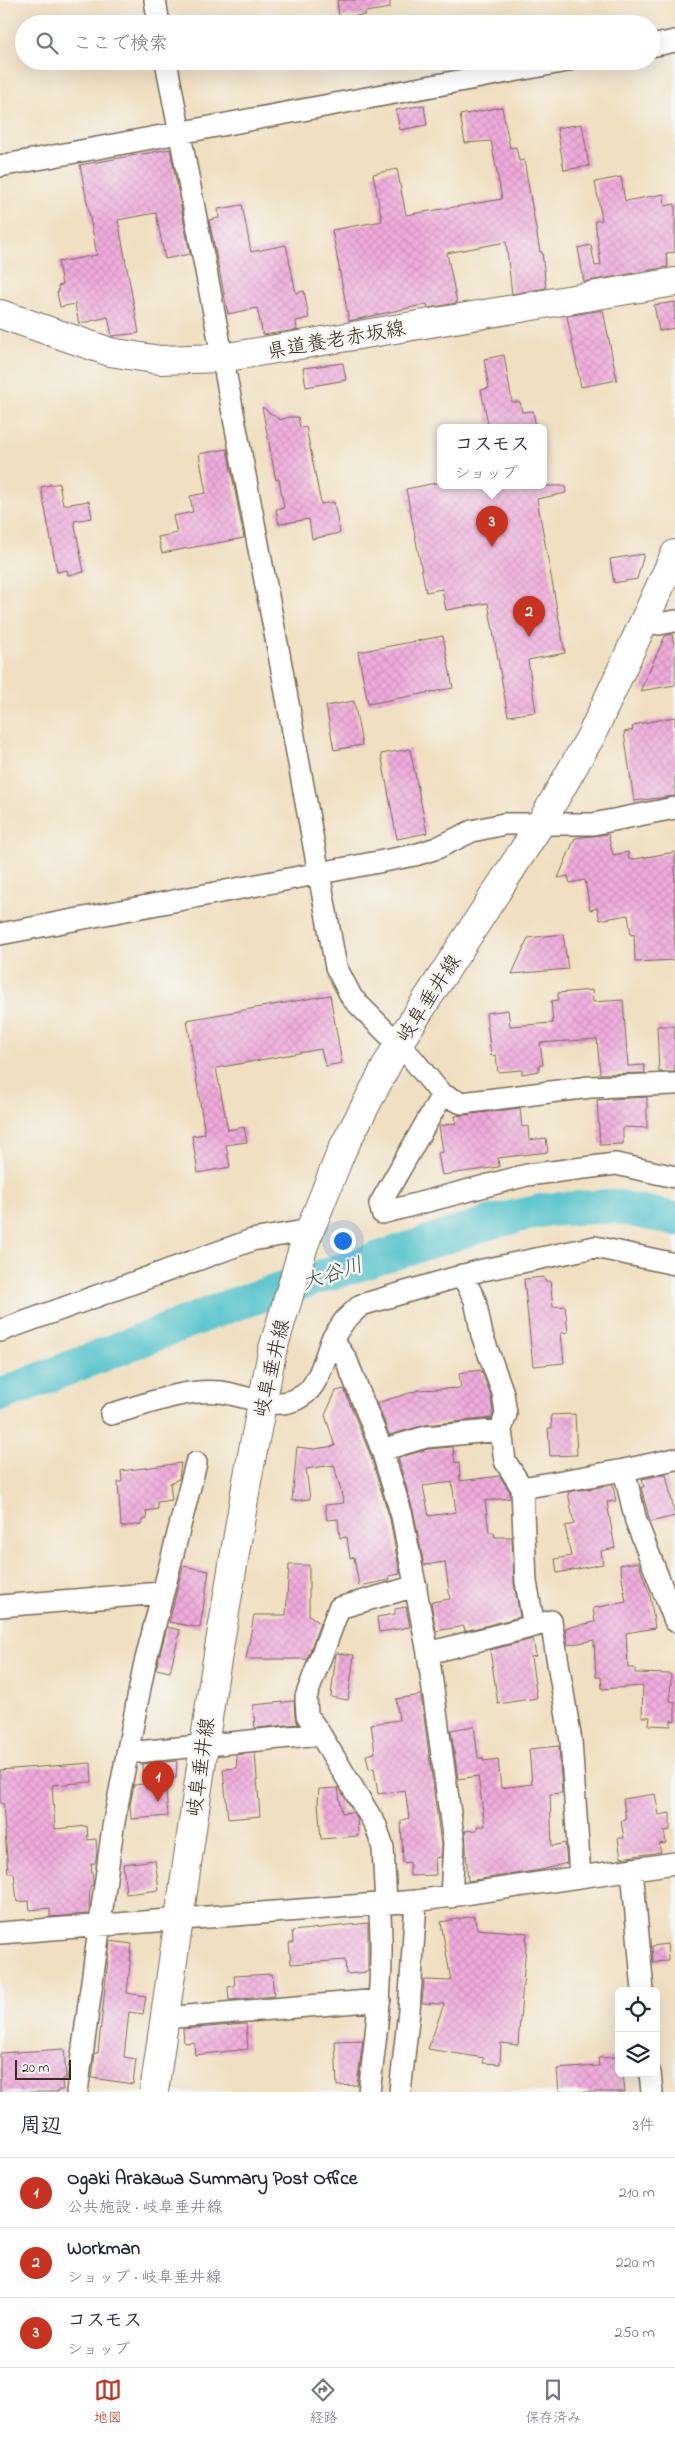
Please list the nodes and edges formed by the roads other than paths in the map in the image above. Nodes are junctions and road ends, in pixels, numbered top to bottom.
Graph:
1 (155, 0) edge
2 (158, 15) edge
3 (675, 41) edge
4 (660, 44) edge
5 (168, 70) edge
6 (519, 70) edge
7 (179, 132) junction
8 (0, 166) edge
9 (675, 282) edge
10 (0, 314) edge
11 (222, 358) junction
12 (675, 554) edge
13 (645, 621) junction
14 (675, 622) edge
15 (675, 808) edge
16 (541, 823) junction
17 (320, 874) junction
18 (0, 934) edge
19 (398, 1044) junction
20 (675, 1084) edge
21 (442, 1095) junction
22 (675, 1177) edge
23 (307, 1237) junction
24 (675, 1264) edge
25 (462, 1276) junction
26 (0, 1331) edge
27 (332, 1339) junction
28 (262, 1402) junction
29 (111, 1414) dead end
30 (501, 1430) junction
31 (382, 1450) junction
32 (675, 1458) edge
33 (196, 1463) dead end
34 (624, 1470) junction
35 (522, 1488) junction
36 (416, 1586) junction
37 (161, 1593) junction
38 (0, 1606) edge
39 (675, 1620) edge
40 (534, 1626) junction
41 (428, 1653) junction
42 (320, 1734) junction
43 (204, 1746) junction
44 (127, 1753) junction
45 (675, 1863) edge
46 (632, 1869) junction
47 (580, 1876) junction
48 (451, 1896) junction
49 (416, 1901) junction
50 (383, 1903) junction
51 (178, 1920) junction
52 (99, 1925) junction
53 (0, 1932) edge
54 (643, 1987) edge
55 (380, 2000) junction
56 (164, 2018) junction
57 (650, 2077) edge
58 (77, 2092) edge
59 (154, 2092) edge
60 (369, 2092) edge
61 (400, 2092) edge
62 (652, 2092) edge

1 - 2 street
3 - 4 street
5 - 7 street
6 - 7 street
7 - 8 street
7 - 11 street
9 - 11 main road, 県道養老赤坂線
10 - 11 main road, 県道養老赤坂線
11 - 17 street
12 - 13 main road, 岐阜垂井線
13 - 14 street
13 - 16 main road, 岐阜垂井線
15 - 16 street
16 - 17 street
16 - 19 main road, 岐阜垂井線
17 - 18 street
17 - 19 street
19 - 21 street
19 - 23 main road, 岐阜垂井線
20 - 21 street
21 - 22 street
23 - 26 street
23 - 28 main road, 岐阜垂井線
24 - 25 street
25 - 27 street
25 - 30 street
27 - 28 street
27 - 31 street
28 - 29 street
28 - 43 main road, 岐阜垂井線
30 - 31 street
30 - 35 street
31 - 36 street
32 - 34 street
33 - 37 street
34 - 35 street
34 - 39 street
35 - 40 street
36 - 41 street
36 - 42 street
37 - 38 street
37 - 44 street
40 - 41 street
40 - 47 street
41 - 48 street
42 - 43 street
42 - 50 street
43 - 44 street
43 - 51 main road, 岐阜垂井線
44 - 52 street
45 - 46 street
46 - 47 street
46 - 54 street
47 - 48 street
48 - 49 street
49 - 50 street
49 - 61 street
50 - 51 street
50 - 55 street
51 - 52 street
51 - 56 main road, 岐阜垂井線
52 - 53 street
52 - 58 street
55 - 56 street
55 - 60 street
56 - 59 main road, 岐阜垂井線
57 - 62 street

